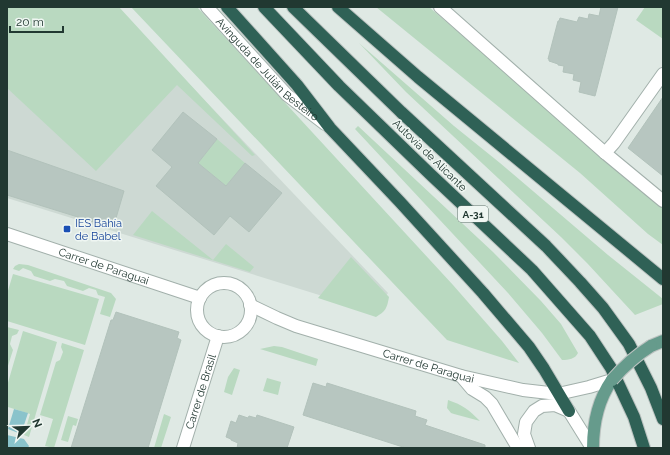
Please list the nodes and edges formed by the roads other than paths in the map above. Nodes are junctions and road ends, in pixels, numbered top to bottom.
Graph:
1 (207, 7) edge
2 (228, 7) edge
3 (264, 7) edge
4 (293, 7) edge
5 (338, 7) edge
6 (440, 7) edge
7 (663, 74) edge
8 (330, 128) junction
9 (605, 153) junction
10 (663, 201) edge
11 (7, 234) edge
12 (663, 279) edge
13 (200, 298) junction
14 (250, 305) junction
15 (218, 336) junction
16 (663, 341) edge
17 (461, 376) junction
18 (612, 380) junction
19 (558, 394) junction
20 (569, 410) junction
21 (663, 419) edge
22 (183, 448) edge
23 (518, 448) edge
24 (529, 448) edge
25 (592, 448) edge
26 (644, 448) edge

1 - 8 street, Avinguda de Julián Besteiro
2 - 8 highway
3 - 26 highway, Autovía de Alicante / A-31
4 - 21 highway, Autovía de Alicante / A-31
5 - 12 highway
6 - 9 street
7 - 9 street
8 - 19 highway
9 - 10 street
11 - 13 street, Carrer de Paraguai
13 - 14 street
13 - 15 street
14 - 15 street
14 - 17 street, Carrer de Paraguai
15 - 22 street, Carrer de Brasil
16 - 18 main road, bridge
17 - 19 street, Carrer de Paraguai
17 - 23 street
18 - 19 street, Carrer de Paraguai
18 - 25 main road
19 - 20 highway
20 - 24 street
20 - 25 street

